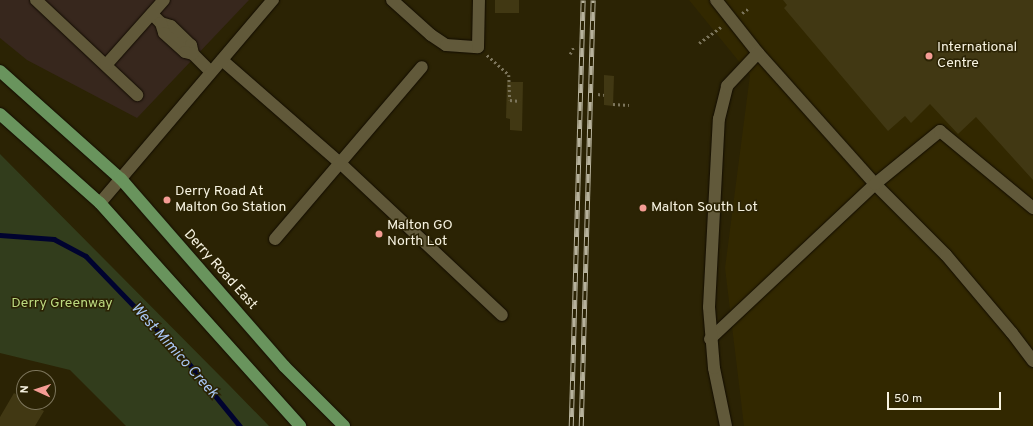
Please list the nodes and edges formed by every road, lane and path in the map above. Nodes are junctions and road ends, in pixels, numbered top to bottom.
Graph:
1 (36, 0) edge
2 (164, 0) edge
3 (273, 0) edge
4 (392, 0) edge
5 (479, 0) edge
6 (716, 0) edge
7 (152, 14) junction
8 (574, 46) dead end
9 (478, 47) junction
10 (758, 52) junction
11 (570, 54) dead end
12 (222, 60) junction
13 (106, 65) junction
14 (422, 67) dead end
15 (0, 71) edge
16 (211, 72) junction
17 (598, 94) dead end
18 (604, 94) dead end
19 (137, 95) dead end
20 (520, 101) dead end
21 (613, 104) dead end
22 (629, 105) dead end
23 (0, 114) edge
24 (340, 163) junction
25 (121, 179) junction
26 (875, 184) junction
27 (100, 203) junction
28 (1033, 208) edge
29 (276, 239) dead end
30 (502, 315) dead end
31 (710, 339) junction
32 (1033, 361) edge
33 (300, 426) edge
34 (344, 426) edge
35 (726, 426) edge

1 - 13 lane
2 - 7 lane
3 - 12 lane
4 - 9 lane
5 - 9 lane
6 - 10 lane
7 - 13 lane
7 - 16 lane
8 - 11 path
9 - 20 path
10 - 26 lane
10 - 31 lane
12 - 16 lane
12 - 24 lane
13 - 19 lane
14 - 24 lane
15 - 25 main road, Derry Road East
16 - 25 lane
17 - 18 path
21 - 22 path
23 - 27 main road
24 - 29 lane
24 - 30 lane
25 - 27 lane
25 - 34 main road, Derry Road East
26 - 28 lane
26 - 31 lane
26 - 32 lane
27 - 33 main road
31 - 35 lane

